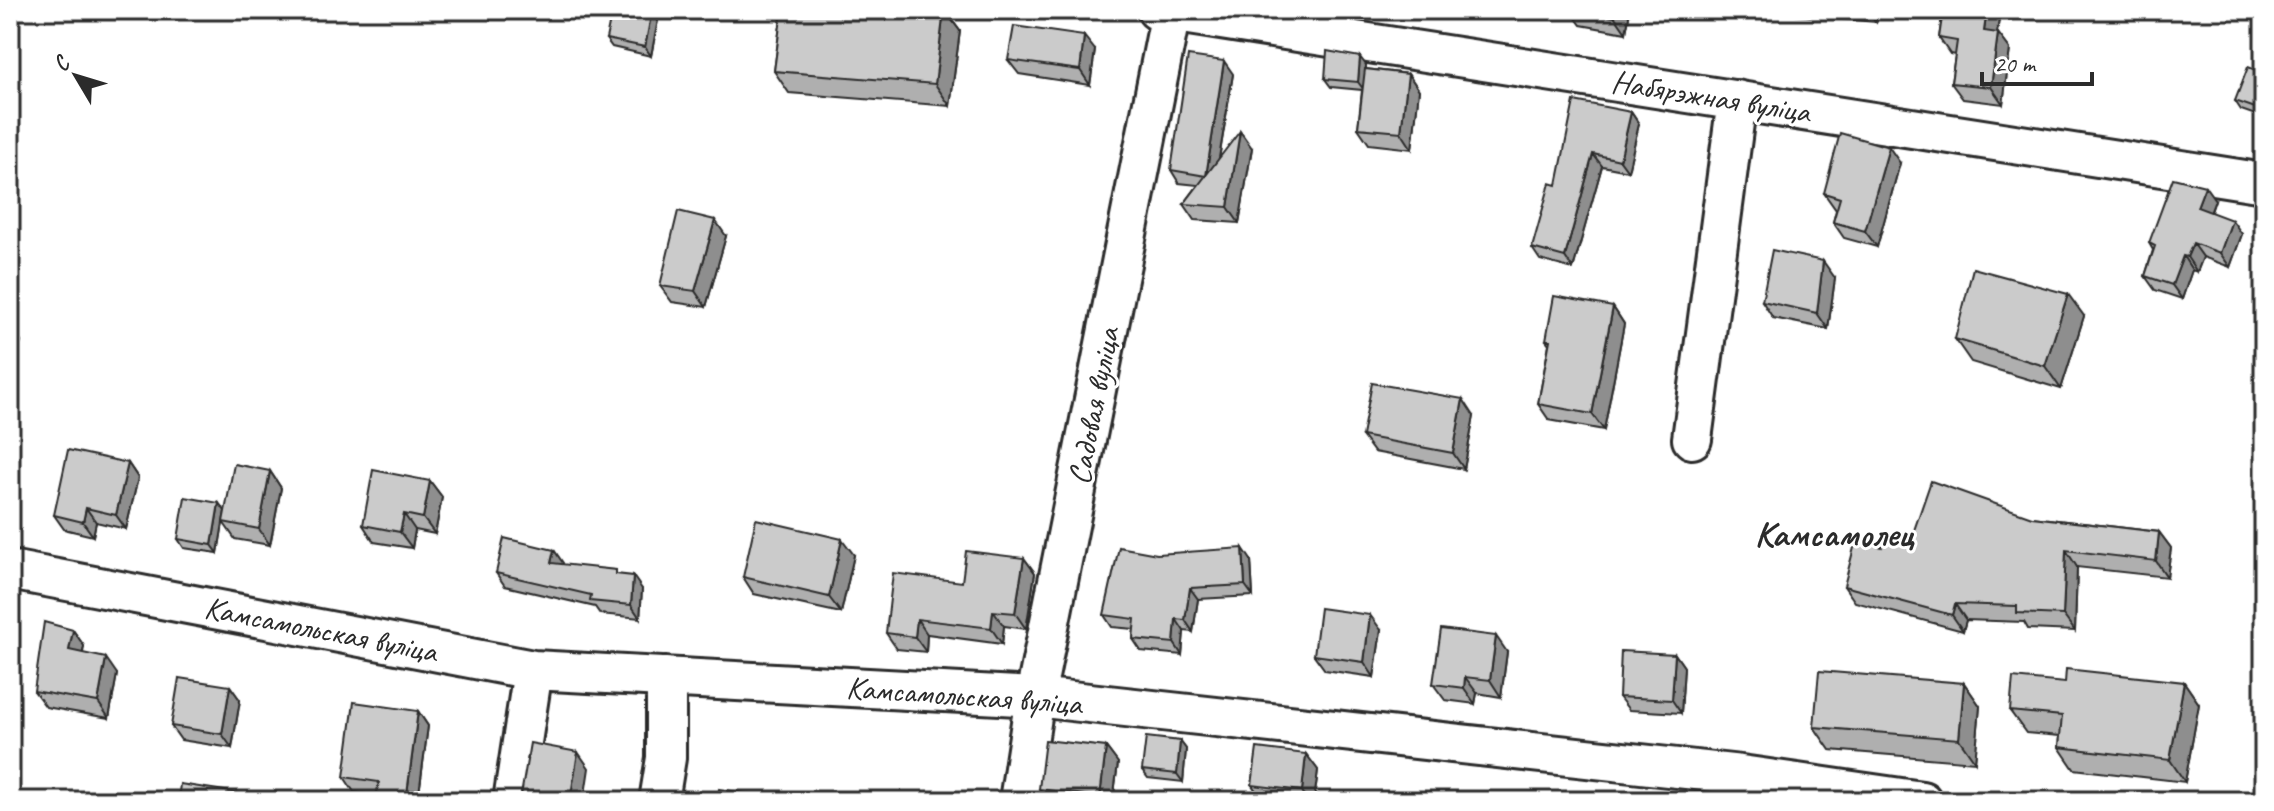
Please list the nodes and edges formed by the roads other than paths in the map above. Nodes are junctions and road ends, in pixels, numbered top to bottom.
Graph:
1 (1164, 11) edge
2 (1737, 100) junction
3 (2264, 183) edge
4 (1692, 439) dead end
5 (10, 570) edge
6 (533, 670) junction
7 (666, 677) junction
8 (1035, 697) junction
9 (1738, 788) edge
10 (513, 801) edge
11 (659, 801) edge
12 (1019, 801) edge
13 (1922, 801) edge

1 - 2 street, Набярэжная вуліца
1 - 8 street, Садовая вуліца
2 - 3 street, Набярэжная вуліца
2 - 4 street
5 - 6 street, Камсамольская вуліца
6 - 7 street, Камсамольская вуліца
6 - 10 street
7 - 8 street, Камсамольская вуліца
7 - 11 street
8 - 9 street, Камсамольская вуліца
8 - 12 street, Садовая вуліца
9 - 13 street, Камсамольская вуліца

